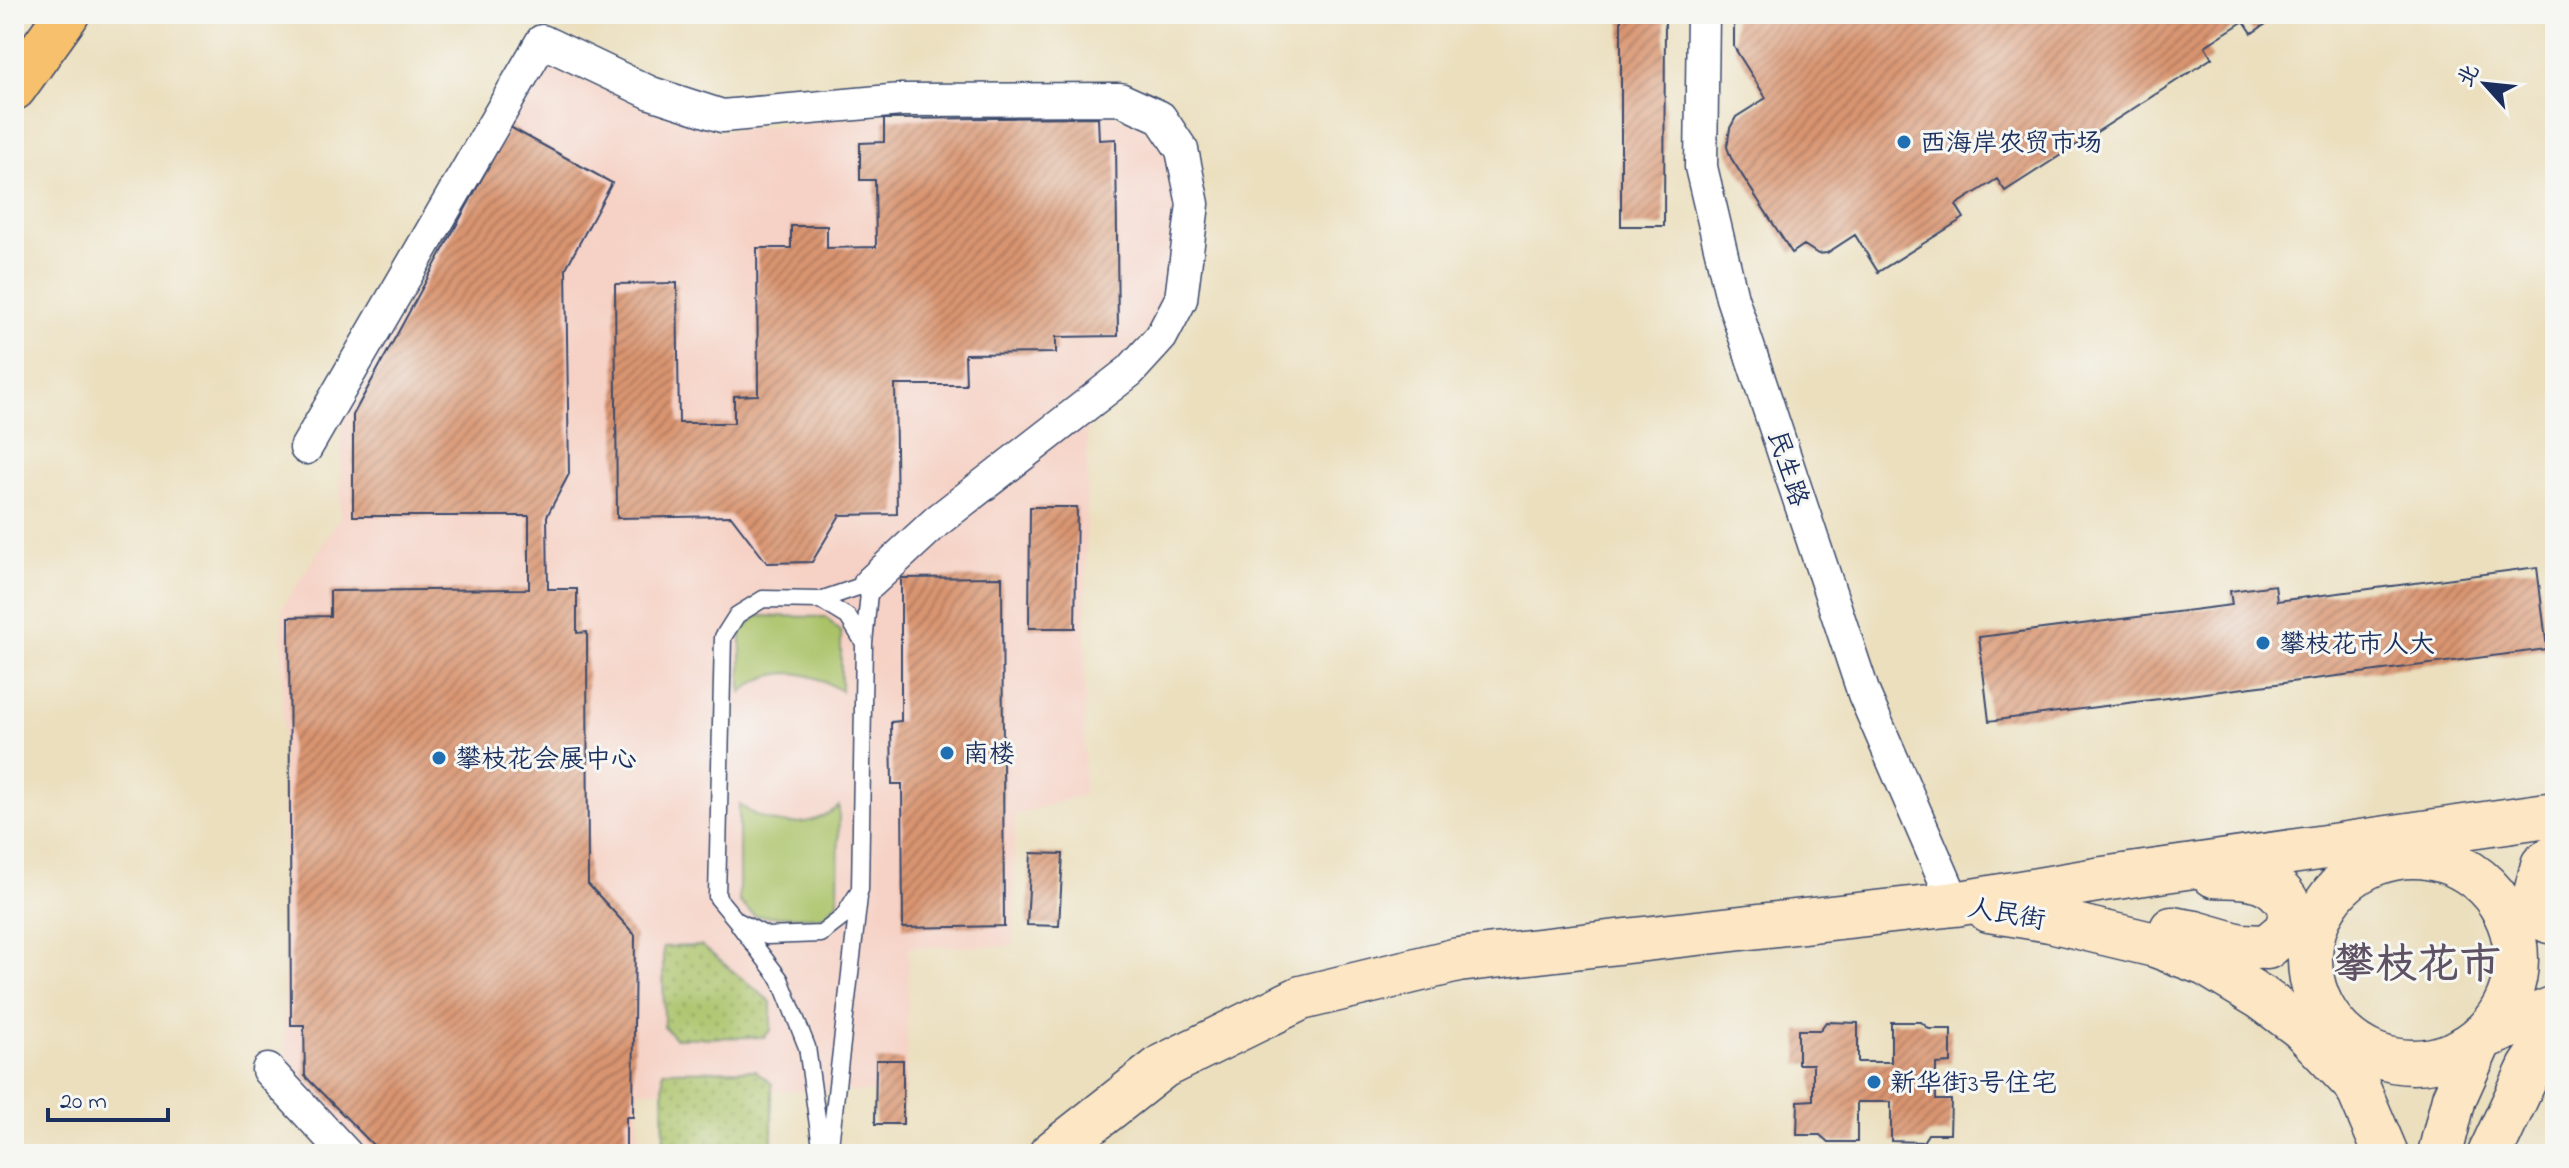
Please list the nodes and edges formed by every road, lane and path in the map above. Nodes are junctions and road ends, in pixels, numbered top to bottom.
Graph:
1 (67, 14) edge
2 (1703, 14) edge
3 (14, 88) edge
4 (306, 448) dead end
5 (870, 583) junction
6 (820, 600) junction
7 (864, 643) junction
8 (2555, 814) edge
9 (2555, 836) edge
10 (2555, 856) edge
11 (2395, 857) junction
12 (2185, 873) junction
13 (2103, 879) junction
14 (860, 890) junction
15 (1955, 904) junction
16 (736, 920) junction
17 (2050, 920) junction
18 (2555, 922) edge
19 (2206, 964) junction
20 (2555, 1008) edge
21 (2326, 1015) junction
22 (2555, 1030) edge
23 (2481, 1038) junction
24 (268, 1070) dead end
25 (2357, 1086) junction
26 (346, 1154) edge
27 (822, 1154) edge
28 (829, 1154) edge
29 (1051, 1154) edge
30 (2386, 1154) edge
31 (2440, 1154) edge
32 (2490, 1154) edge

1 - 3 main road
2 - 15 street, 民生路
4 - 5 street
5 - 6 lane
5 - 7 lane
6 - 7 lane
6 - 16 lane
7 - 14 lane
8 - 13 street
9 - 11 street
10 - 18 street
11 - 12 street
11 - 21 street
11 - 23 street
12 - 13 street
12 - 17 street
13 - 15 street, 人民街
14 - 16 lane
14 - 28 lane
15 - 17 street, 人民街
15 - 29 street
16 - 27 lane
17 - 19 street, 人民街
19 - 21 street
19 - 25 street
20 - 23 street
21 - 23 street
21 - 25 street
22 - 32 street
23 - 31 street
24 - 26 street
25 - 30 street

